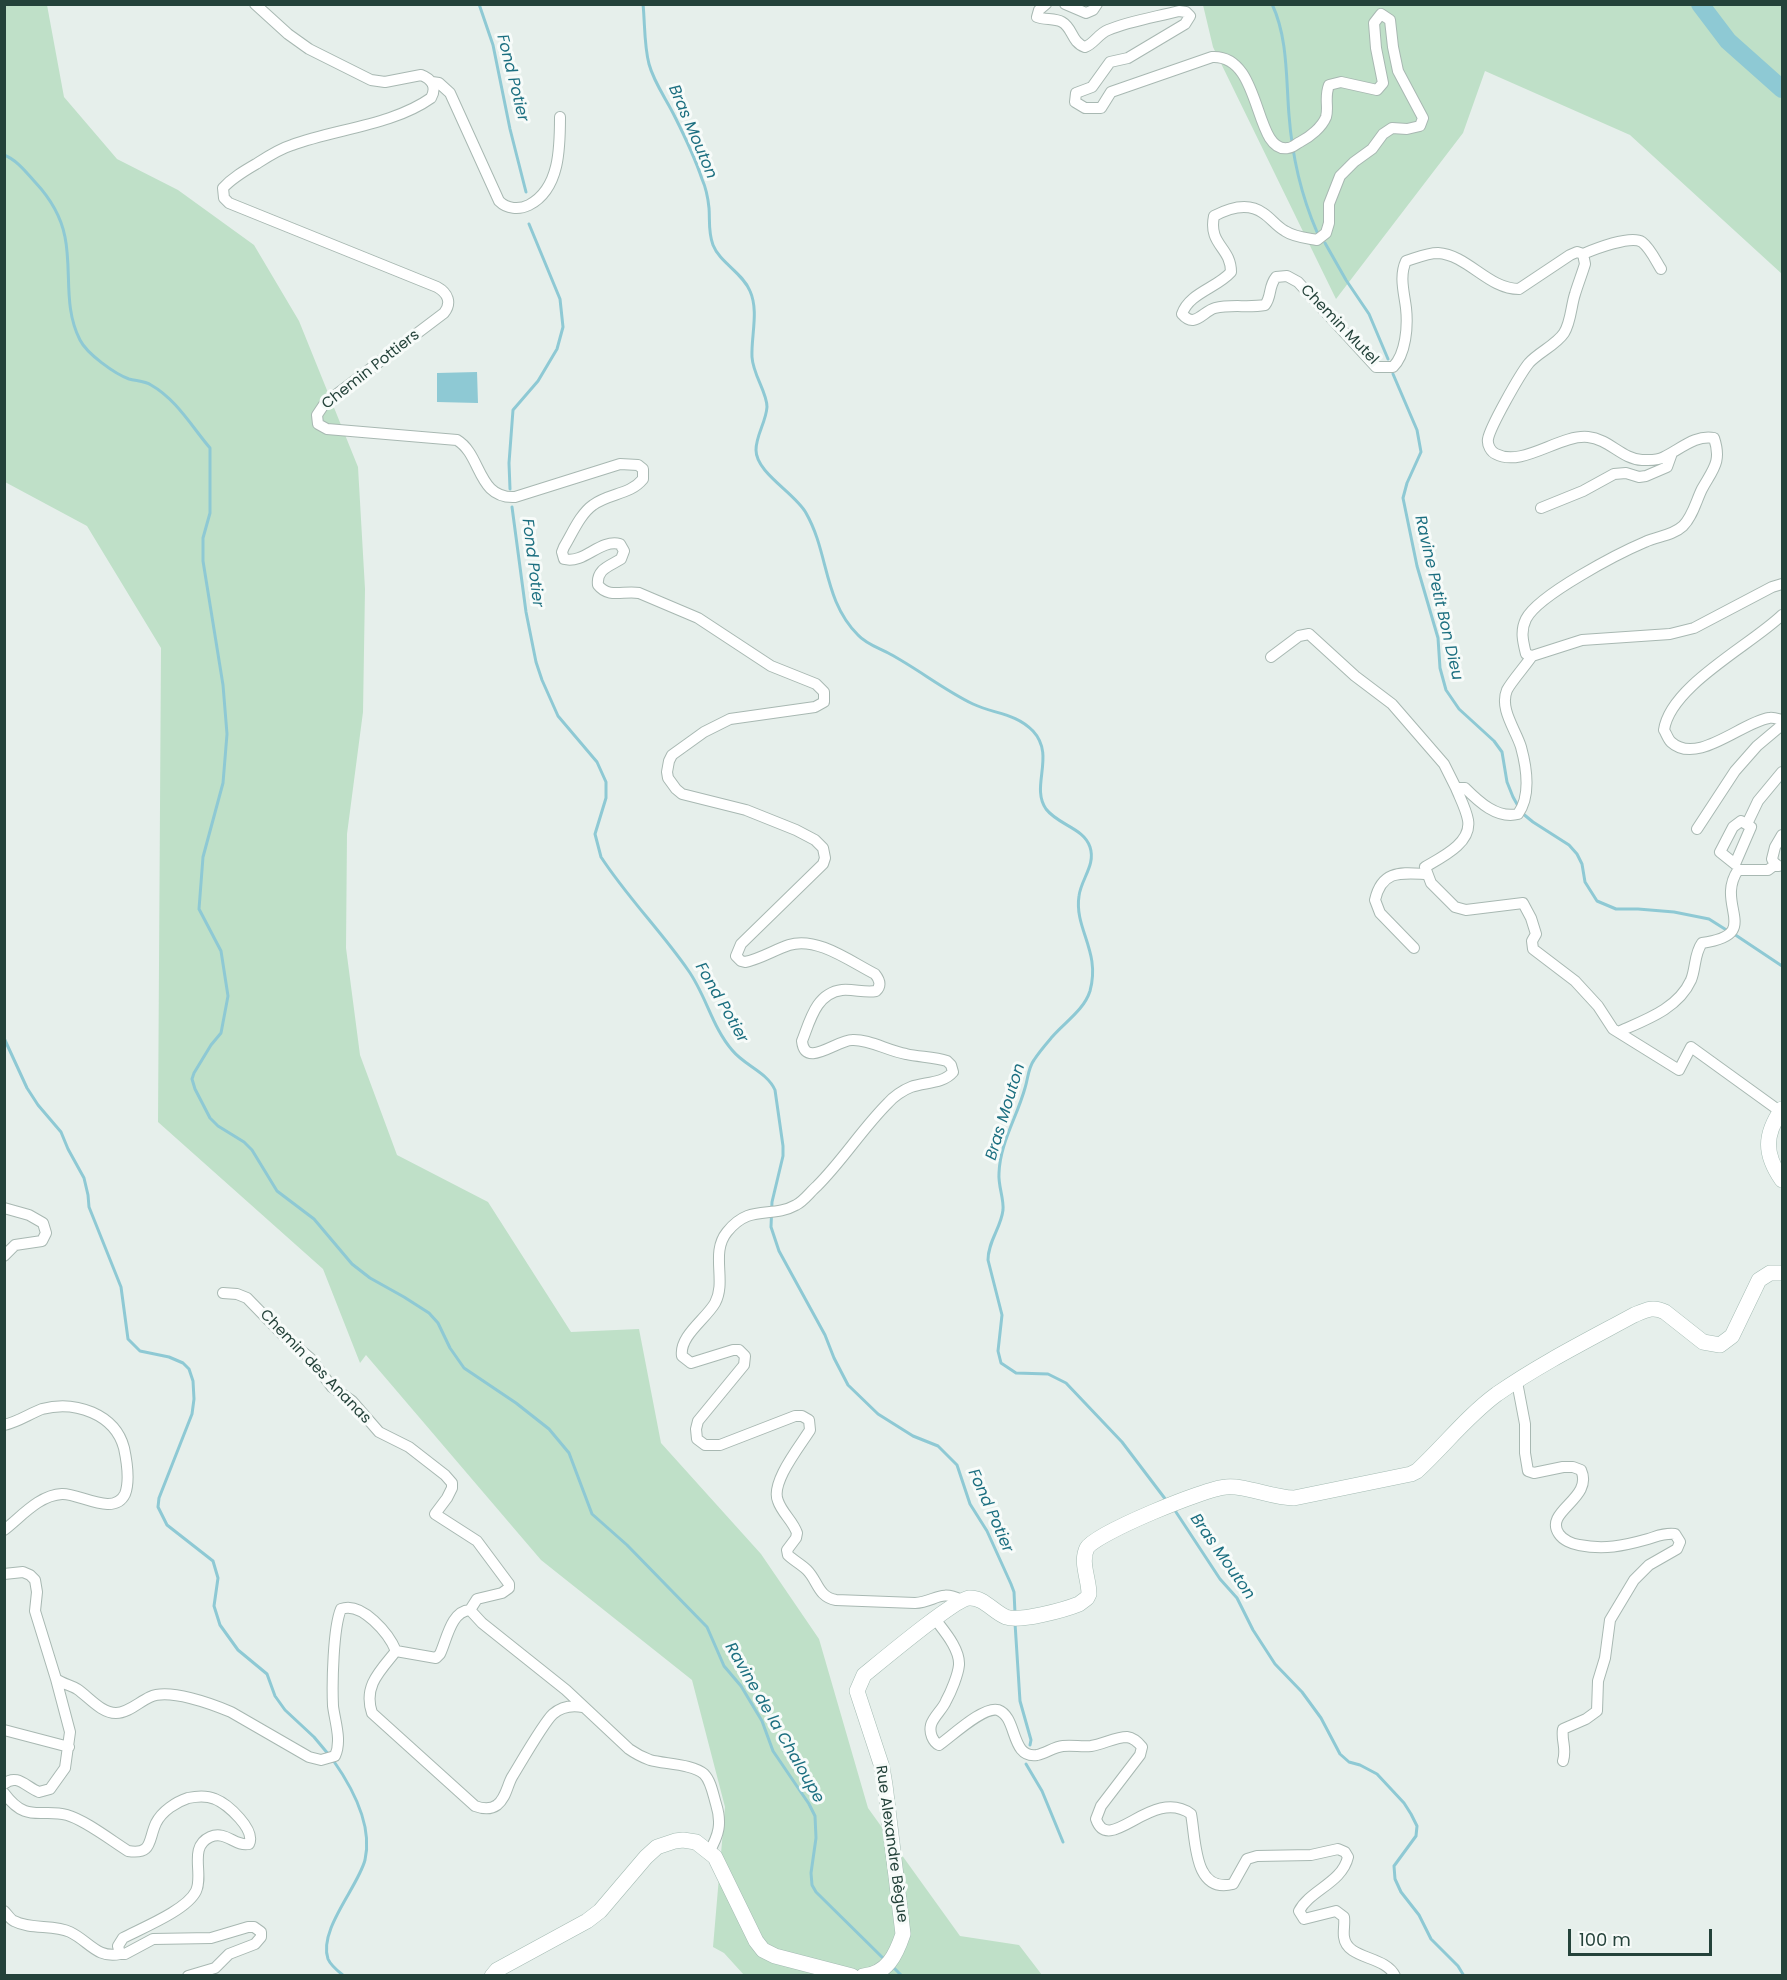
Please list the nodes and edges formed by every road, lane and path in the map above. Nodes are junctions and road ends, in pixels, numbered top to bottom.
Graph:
1 (255, 4) edge
2 (1046, 4) edge
3 (1065, 4) edge
4 (1097, 4) edge
5 (432, 82) junction
6 (560, 117) dead end
7 (1583, 254) junction
8 (1661, 269) dead end
9 (1672, 453) junction
10 (1540, 508) dead end
11 (1782, 584) edge
12 (1782, 615) edge
13 (1532, 656) junction
14 (1271, 657) dead end
15 (1782, 722) edge
16 (1782, 772) edge
17 (1456, 788) junction
18 (1747, 824) dead end
19 (1697, 829) dead end
20 (1782, 835) edge
21 (1779, 865) edge
22 (1427, 874) junction
23 (1414, 948) dead end
24 (1618, 1032) junction
25 (1782, 1111) edge
26 (1782, 1180) edge
27 (4, 1208) edge
28 (4, 1256) edge
29 (1782, 1274) edge
30 (223, 1293) dead end
31 (1516, 1383) junction
32 (4, 1425) edge
33 (4, 1530) edge
34 (4, 1574) edge
35 (961, 1600) junction
36 (470, 1610) junction
37 (935, 1619) junction
38 (396, 1651) junction
39 (56, 1679) junction
40 (583, 1707) junction
41 (4, 1730) edge
42 (69, 1747) junction
43 (1563, 1761) dead end
44 (4, 1784) edge
45 (4, 1793) edge
46 (709, 1852) junction
47 (4, 1911) edge
48 (120, 1954) junction
49 (188, 1976) edge
50 (492, 1976) edge
51 (852, 1976) edge
52 (863, 1976) edge
53 (1395, 1976) edge

1 - 5 street
2 - 7 street, Chemin Mutel
3 - 4 street
5 - 6 street
5 - 35 street, Chemin Pottiers
7 - 8 street
7 - 9 street
9 - 10 street
9 - 13 street
11 - 13 street
12 - 15 street
13 - 17 street
14 - 17 street
15 - 19 street
16 - 18 street
17 - 22 street
20 - 21 street
21 - 24 street
22 - 23 street
22 - 24 street
24 - 25 street
25 - 26 main road
27 - 28 street
29 - 31 main road
30 - 36 street, Chemin des Ananas
31 - 35 main road
31 - 43 street
32 - 33 street
34 - 39 street
35 - 37 main road, Rue Alexandre Bègue
36 - 38 street, Chemin des Ananas
36 - 40 street
37 - 52 main road, Rue Alexandre Bègue
37 - 53 street
38 - 39 street
38 - 40 street
39 - 42 street
40 - 46 street
41 - 42 street
42 - 44 street
45 - 48 street
46 - 50 main road
46 - 51 main road
47 - 48 street
48 - 49 street

